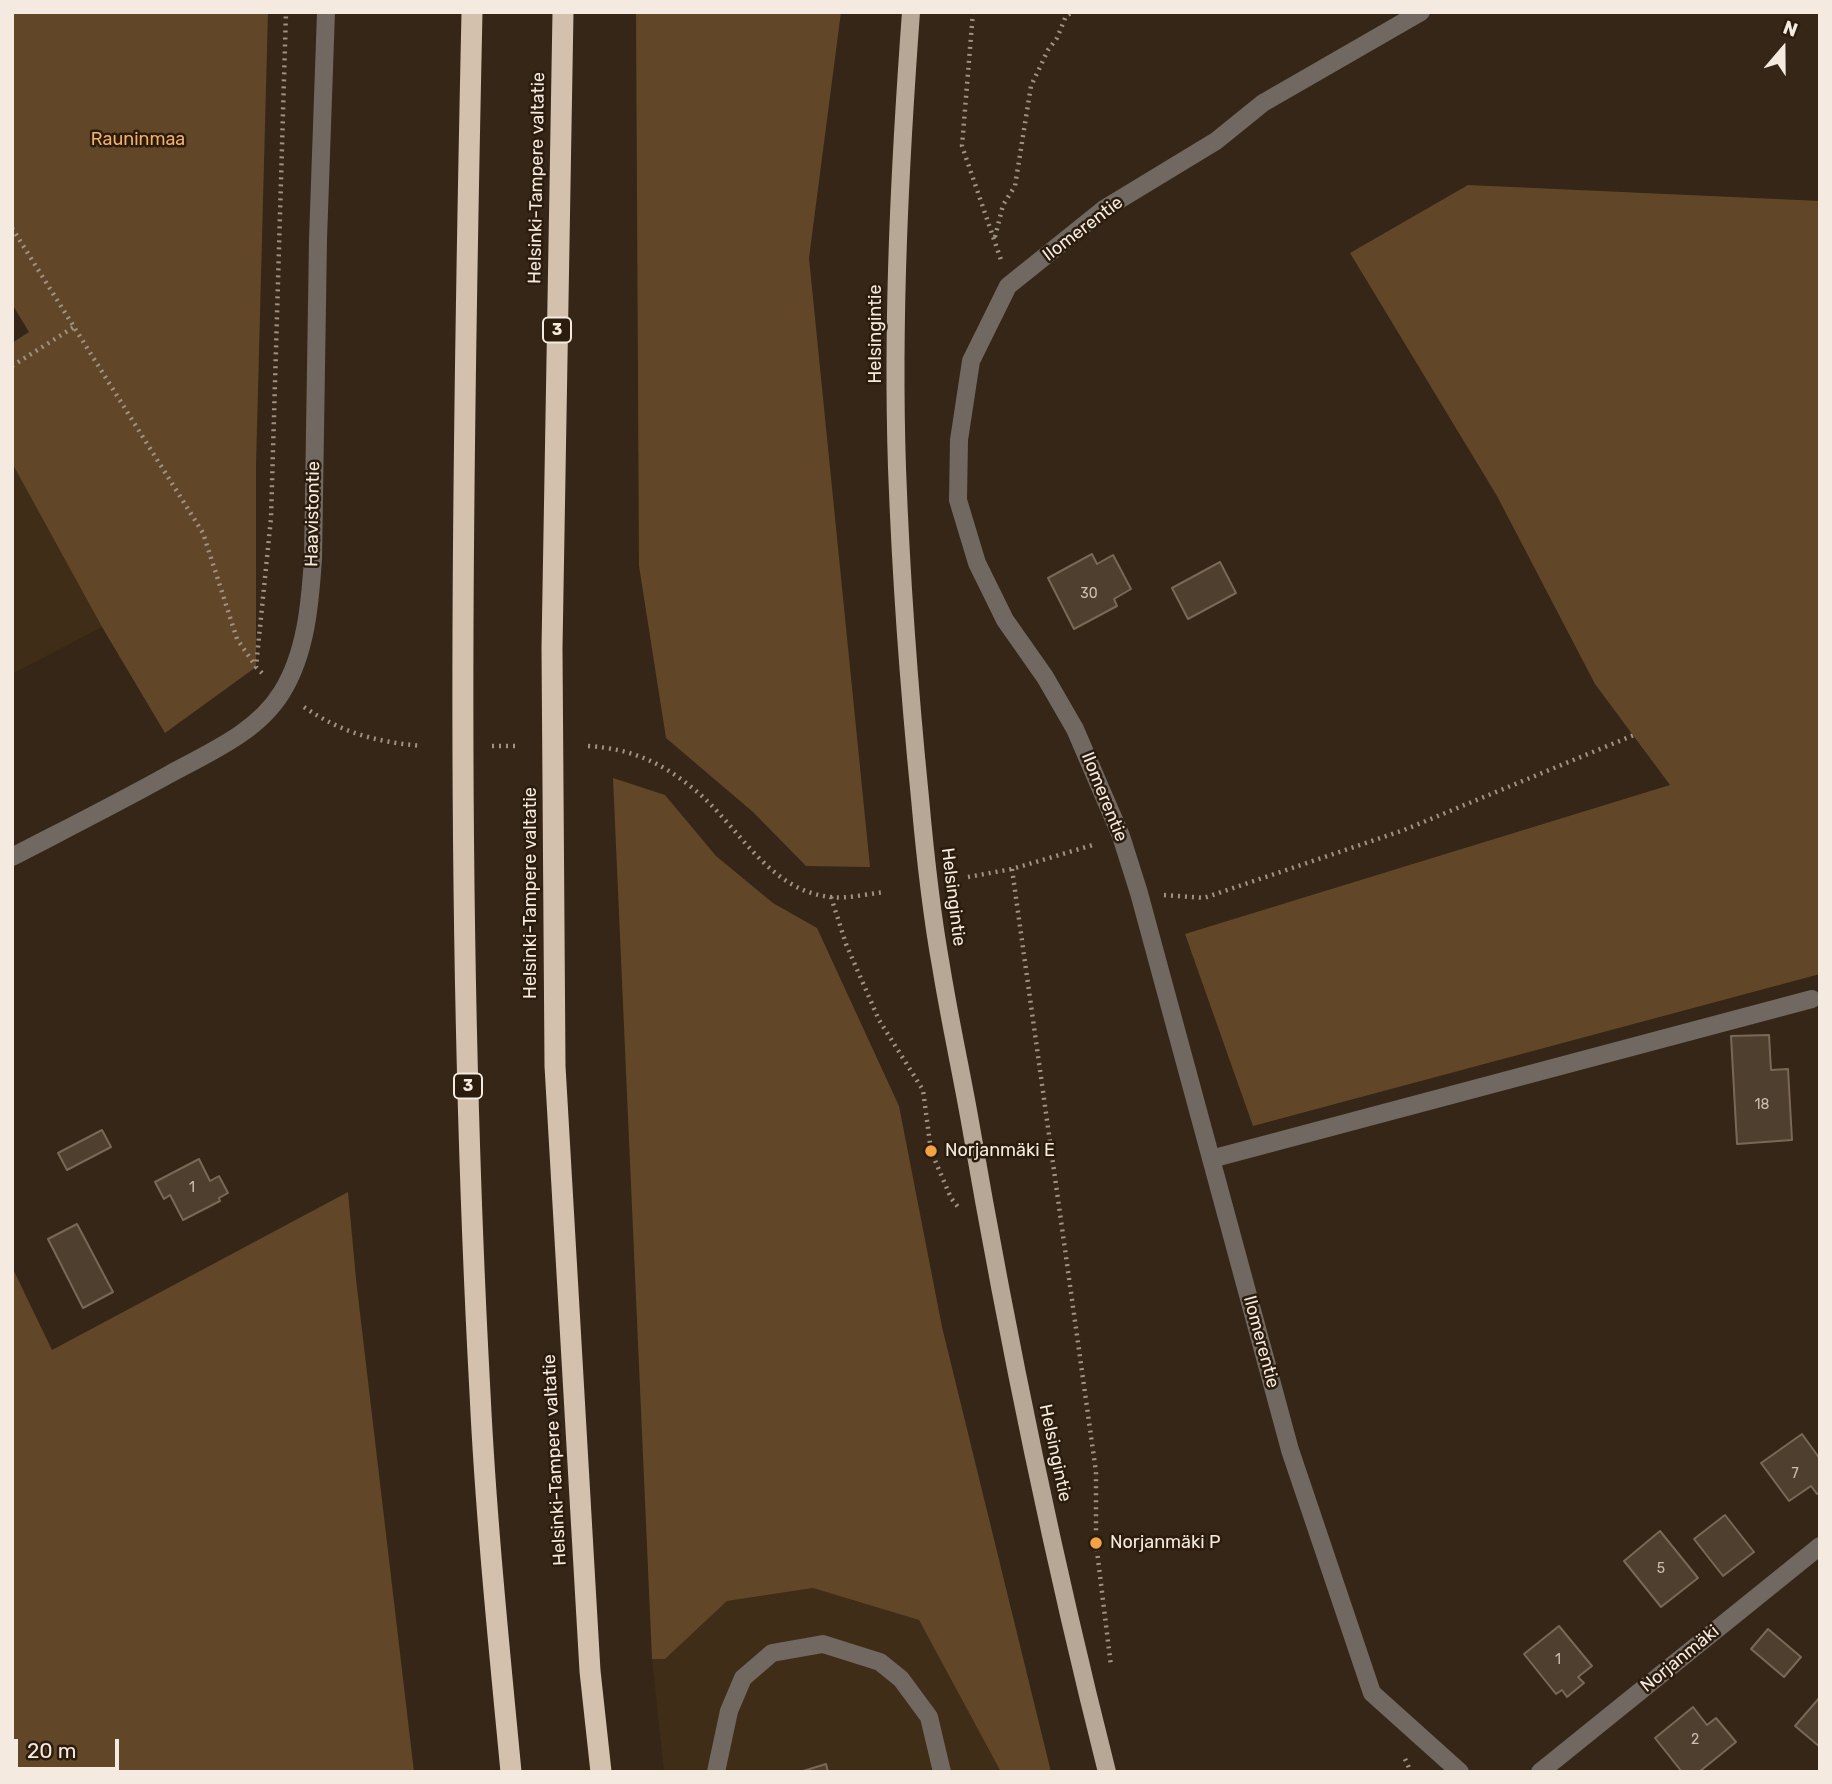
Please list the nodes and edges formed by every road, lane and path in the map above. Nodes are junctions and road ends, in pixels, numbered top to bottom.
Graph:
1 (286, 12) edge
2 (327, 12) edge
3 (472, 12) edge
4 (563, 12) edge
5 (911, 12) edge
6 (973, 12) edge
7 (1073, 12) edge
8 (1421, 12) edge
9 (12, 228) edge
10 (995, 238) junction
11 (1008, 286) junction
12 (74, 327) junction
13 (12, 366) edge
14 (256, 667) junction
15 (282, 692) junction
16 (1633, 735) dead end
17 (422, 746) dead end
18 (492, 746) dead end
19 (519, 746) dead end
20 (588, 746) dead end
21 (1121, 836) junction
22 (12, 857) edge
23 (1012, 869) junction
24 (968, 877) dead end
25 (884, 892) dead end
26 (1139, 893) junction
27 (831, 897) junction
28 (1812, 999) dead end
29 (1211, 1158) junction
30 (965, 1217) dead end
31 (1820, 1546) edge
32 (1112, 1676) dead end
33 (512, 1772) edge
34 (601, 1772) edge
35 (716, 1772) edge
36 (942, 1772) edge
37 (1107, 1772) edge
38 (1460, 1772) edge
39 (1540, 1772) edge

1 - 14 path
2 - 15 street, Haavistontie
3 - 33 highway, 3
4 - 34 highway, Helsinki-Tampere valtatie / 3
5 - 37 main road, Helsingintie
6 - 10 path
7 - 10 path
8 - 11 street, Ilomerentie
9 - 12 path
10 - 11 path
11 - 21 street, Ilomerentie
12 - 13 path
12 - 14 path
14 - 15 path
15 - 17 path
15 - 22 street, Haavistontie
16 - 26 path
18 - 19 path
20 - 27 path
21 - 23 path
21 - 26 street, Ilomerentie
23 - 24 path
23 - 32 path
25 - 27 path
26 - 29 street, Ilomerentie
27 - 30 path
28 - 29 street
29 - 38 street, Ilomerentie
31 - 39 street, Norjanmäki
35 - 36 street

